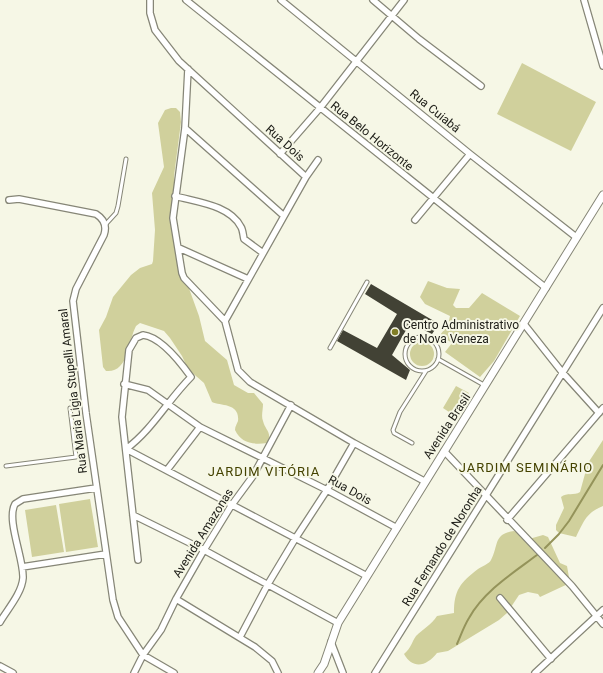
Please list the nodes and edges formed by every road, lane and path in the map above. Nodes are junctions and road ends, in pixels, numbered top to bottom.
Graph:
1 (150, 0) edge
2 (186, 0) edge
3 (281, 0) edge
4 (373, 0) edge
5 (404, 0) edge
6 (584, 0) edge
7 (392, 15) junction
8 (356, 61) junction
9 (603, 66) edge
10 (188, 69) junction
11 (481, 86) dead end
12 (320, 108) junction
13 (186, 128) junction
14 (280, 154) junction
15 (470, 154) junction
16 (126, 159) dead end
17 (318, 160) dead end
18 (306, 177) junction
19 (603, 195) edge
20 (175, 196) junction
21 (433, 199) junction
22 (9, 200) dead end
23 (284, 216) junction
24 (415, 220) dead end
25 (105, 225) junction
26 (576, 237) junction
27 (179, 248) junction
28 (263, 253) junction
29 (248, 279) junction
30 (367, 282) dead end
31 (546, 288) junction
32 (603, 308) edge
33 (225, 321) junction
34 (524, 324) junction
35 (330, 348) dead end
36 (438, 359) junction
37 (426, 371) junction
38 (562, 372) junction
39 (124, 384) junction
40 (485, 386) junction
41 (166, 404) junction
42 (291, 405) junction
43 (70, 408) dead end
44 (601, 411) edge
45 (200, 427) junction
46 (354, 443) junction
47 (412, 443) dead end
48 (126, 449) junction
49 (444, 452) junction
50 (263, 456) junction
51 (6, 466) dead end
52 (167, 470) junction
53 (424, 481) junction
54 (96, 488) junction
55 (327, 490) junction
56 (486, 497) junction
57 (231, 506) junction
58 (133, 516) junction
59 (508, 520) junction
60 (397, 528) junction
61 (294, 538) junction
62 (204, 550) junction
63 (106, 554) junction
64 (138, 560) dead end
65 (22, 567) junction
66 (367, 576) junction
67 (268, 584) junction
68 (500, 598) dead end
69 (176, 599) junction
70 (603, 610) edge
71 (596, 616) junction
72 (0, 622) edge
73 (338, 623) junction
74 (603, 624) edge
75 (240, 637) junction
76 (331, 642) junction
77 (143, 655) junction
78 (551, 659) junction
79 (0, 666) edge
80 (13, 673) edge
81 (134, 673) edge
82 (174, 673) edge
83 (278, 673) edge
84 (318, 673) edge
85 (343, 673) edge
86 (375, 673) edge
87 (535, 673) edge

1 - 10 street, Rua Dois
2 - 12 street, Rua Belo Horizonte
3 - 8 street, Rua Cuiabá
4 - 7 street
5 - 7 street
6 - 9 street
7 - 8 street
7 - 11 street
8 - 12 street
8 - 15 street, Rua Cuiabá
10 - 13 street
10 - 14 street, Rua Dois
12 - 14 street
12 - 21 street, Rua Belo Horizonte
13 - 20 street
13 - 23 street
14 - 18 street, Rua Dois
15 - 21 street
15 - 26 street, Rua Cuiabá
16 - 25 lane
17 - 18 street
18 - 23 street, Rua Dois
19 - 26 street, Avenida Brasil
20 - 27 street
20 - 28 street
21 - 24 street
21 - 31 street, Rua Belo Horizonte
22 - 25 street
23 - 28 street, Rua Dois
25 - 54 street, Rua Maria Ligia Stupelli Amaral
26 - 31 street, Avenida Brasil
27 - 29 street
27 - 33 street
28 - 29 street, Rua Dois
29 - 33 street, Rua Dois
30 - 35 lane
31 - 34 street, Avenida Brasil
32 - 38 street, Rua Fernando de Noronha
33 - 42 street
34 - 38 street
34 - 40 street, Avenida Brasil
36 - 37 lane
36 - 37 lane
36 - 40 lane
37 - 47 lane
38 - 44 street
38 - 56 street, Rua Fernando de Noronha
39 - 41 street, Rua Dois
39 - 41 street
39 - 48 street
40 - 49 street, Avenida Brasil
41 - 45 street, Rua Dois
41 - 48 street
42 - 46 street
42 - 50 street, Avenida Amazonas
43 - 51 lane
44 - 59 street
45 - 50 street, Rua Dois
45 - 52 street
46 - 53 street
46 - 55 street
48 - 52 street
48 - 58 street
49 - 53 street, Avenida Brasil
49 - 56 street
50 - 55 street, Rua Dois
50 - 57 street, Avenida Amazonas
52 - 57 street
53 - 60 street, Avenida Brasil
54 - 63 street, Rua Maria Ligia Stupelli Amaral
54 - 65 street
55 - 60 street, Rua Dois
55 - 61 street
56 - 59 street
56 - 86 street, Rua Fernando de Noronha
57 - 61 street
57 - 62 street, Avenida Amazonas
58 - 62 street
58 - 64 street
59 - 71 street
60 - 66 street, Avenida Brasil
61 - 66 street
61 - 67 street
62 - 67 street
62 - 69 street, Avenida Amazonas
63 - 65 street
63 - 77 street, Rua Maria Ligia Stupelli Amaral
65 - 72 street
66 - 73 street, Avenida Brasil
67 - 73 street
67 - 75 street
68 - 78 street
69 - 75 street
69 - 77 street, Avenida Amazonas
70 - 71 street
71 - 74 street
71 - 78 street
73 - 76 street, Avenida Brasil
75 - 83 street
76 - 84 street, Avenida Brasil
76 - 85 street
77 - 81 street, Avenida Amazonas
77 - 82 street
78 - 87 street
79 - 80 street

